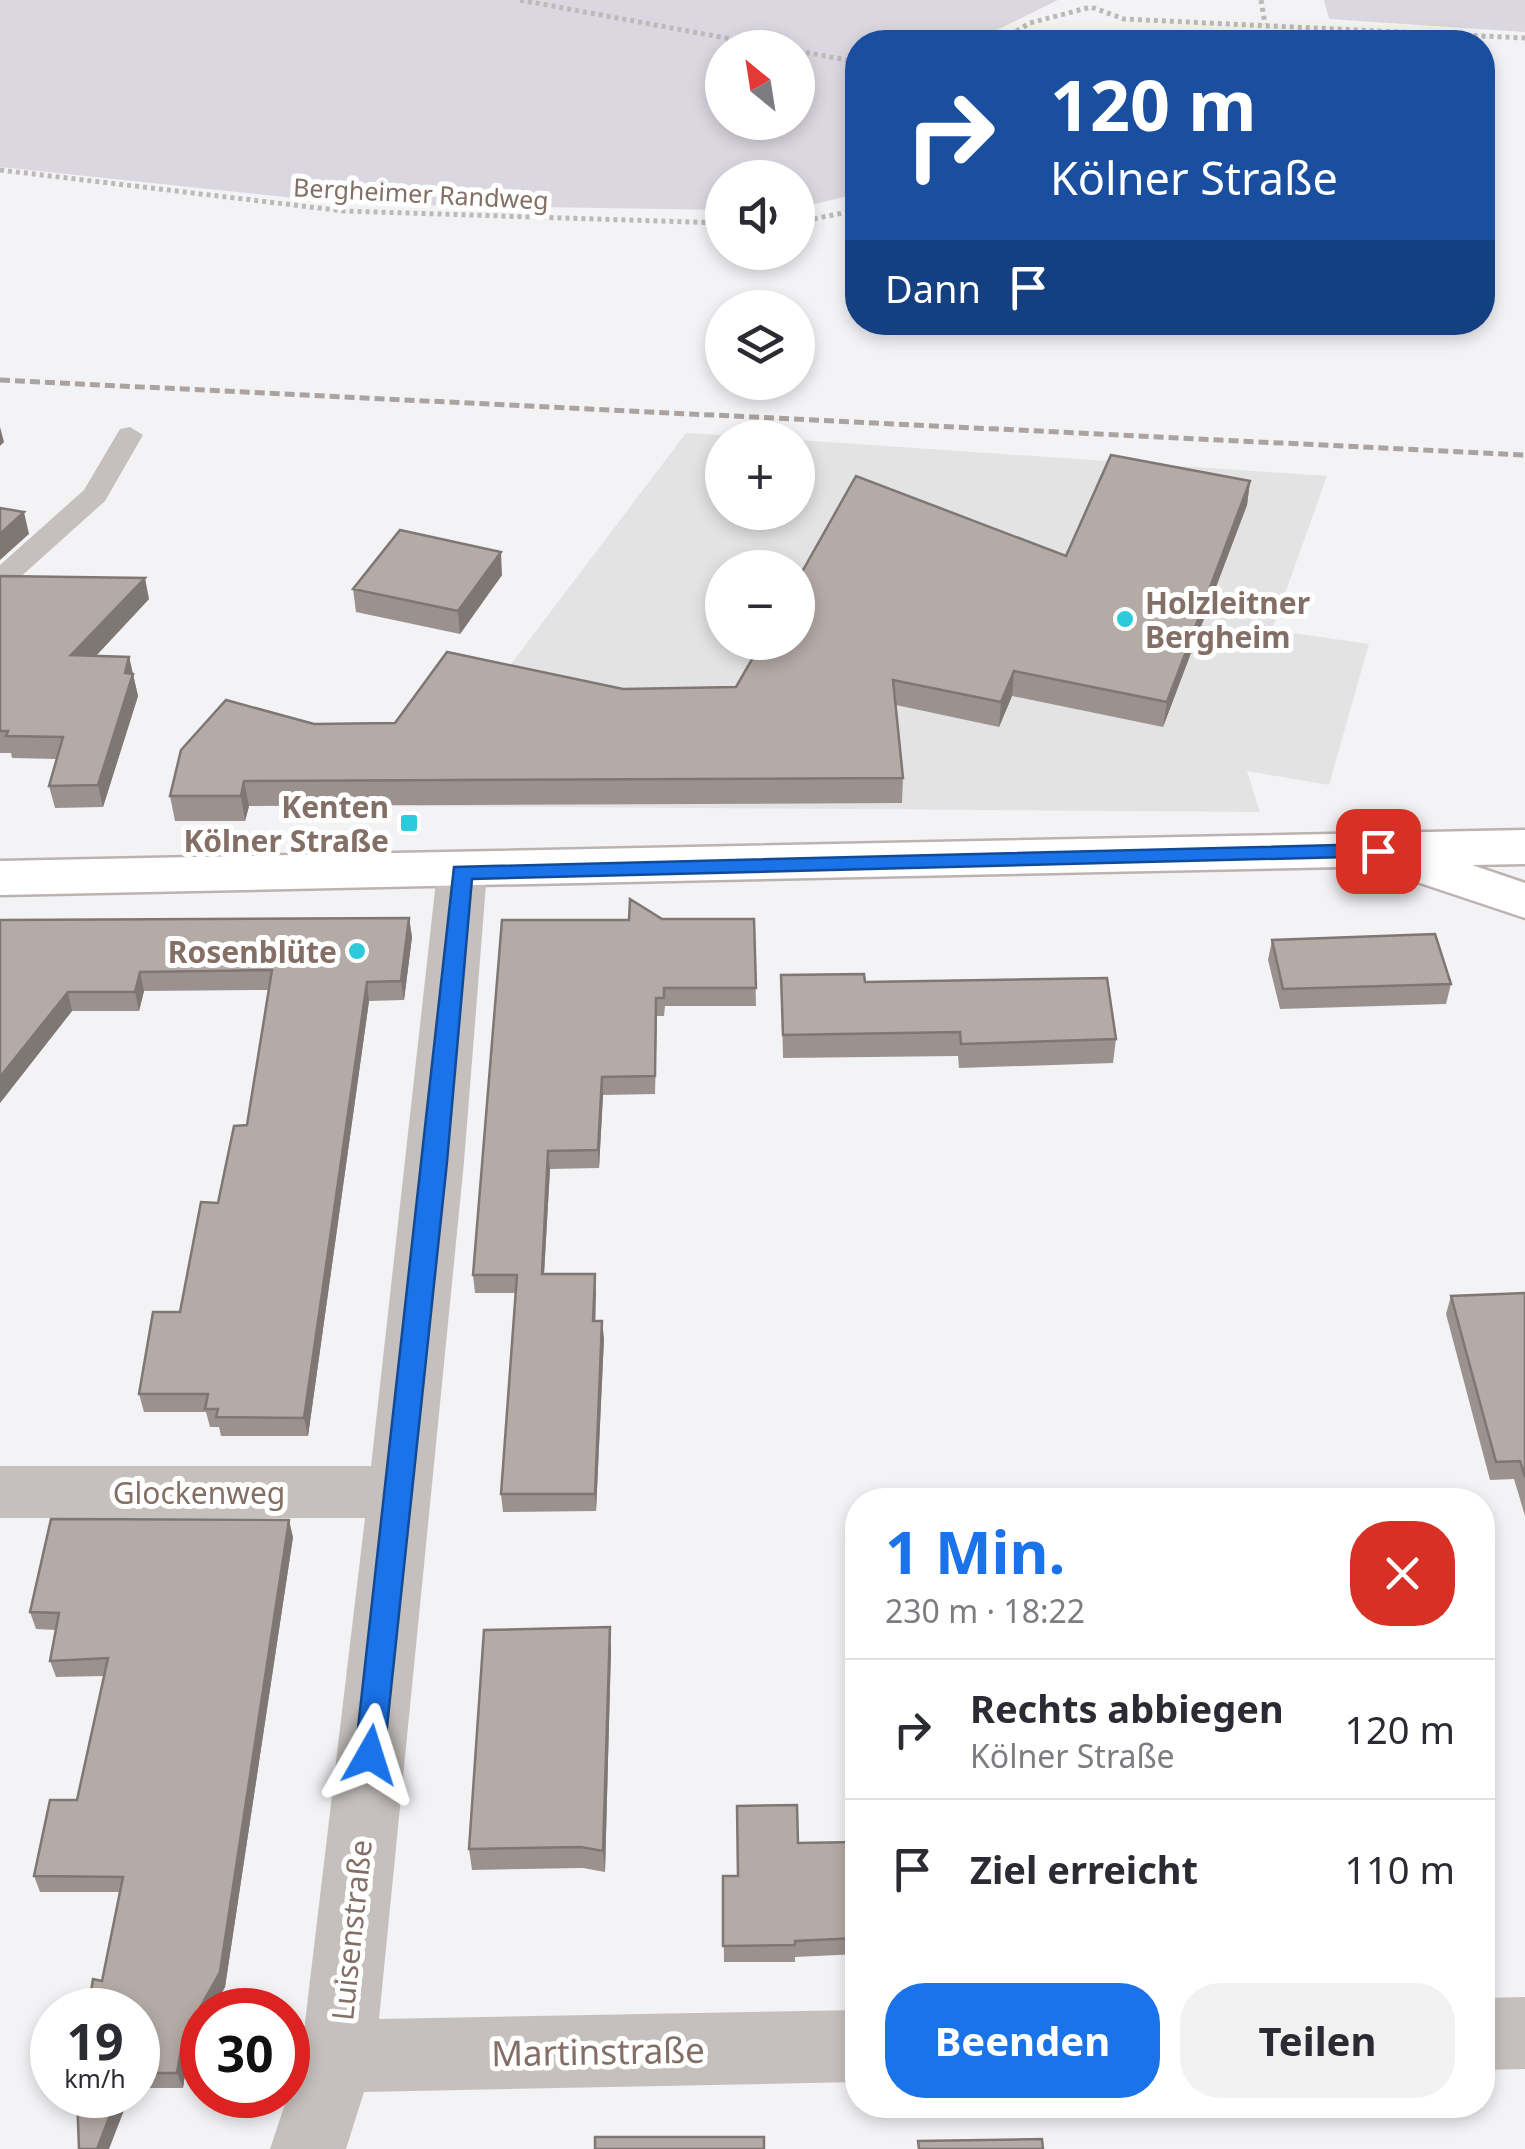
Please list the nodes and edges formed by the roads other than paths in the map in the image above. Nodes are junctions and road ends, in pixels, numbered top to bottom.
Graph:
1 (130, 435) dead end
2 (2, 576) edge
3 (1525, 847) edge
4 (1378, 851) junction
5 (462, 872) junction
6 (0, 878) edge
7 (1525, 900) edge
8 (0, 1492) edge
9 (398, 1492) junction
10 (1525, 2033) edge
11 (1495, 2034) edge
12 (845, 2046) edge
13 (338, 2056) junction
14 (308, 2149) edge

1 - 2 lane
3 - 4 main road
4 - 5 main road
4 - 7 main road
5 - 6 main road
5 - 9 street, Luisenstraße
8 - 9 street, Glockenweg
9 - 13 street, Luisenstraße
10 - 11 street
12 - 13 street, Martinstraße
13 - 14 street, Luisenstraße

